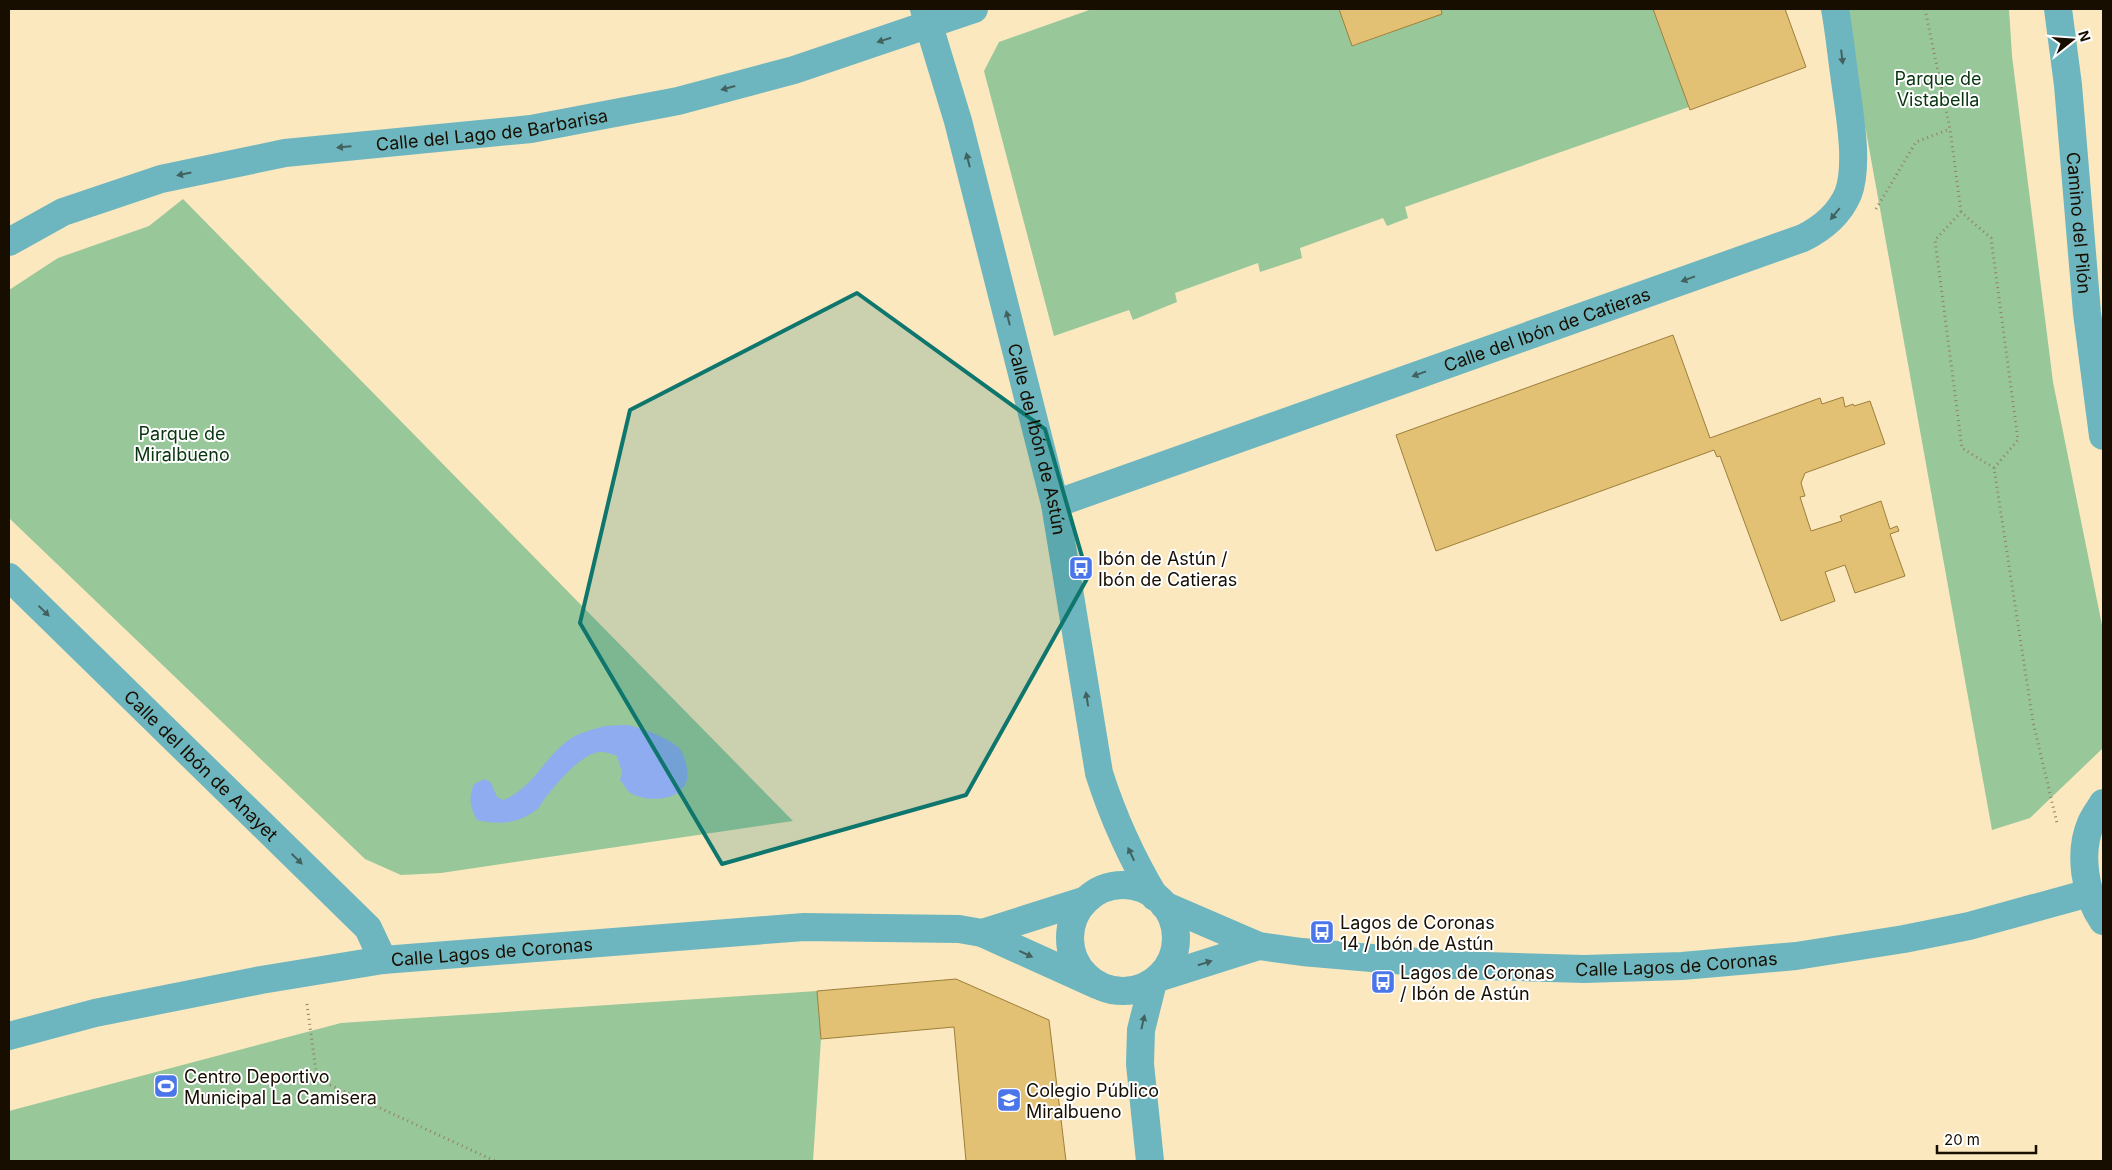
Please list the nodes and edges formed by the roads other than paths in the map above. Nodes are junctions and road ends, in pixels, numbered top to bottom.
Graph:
1 (974, 9) edge
2 (1835, 9) edge
3 (2058, 9) edge
4 (927, 17) edge
5 (9, 242) edge
6 (2103, 436) edge
7 (1055, 504) junction
8 (9, 577) edge
9 (2103, 803) edge
10 (2089, 893) junction
11 (1086, 900) junction
12 (1159, 901) junction
13 (2103, 921) edge
14 (982, 933) junction
15 (1259, 946) junction
16 (383, 960) junction
17 (1156, 980) junction
18 (1097, 985) junction
19 (9, 1036) edge
20 (1150, 1161) edge

1 - 4 street, Calle del Lago de Barbarisa
2 -> 7 street, Calle del Ibón de Catieras
3 - 6 street, Camino del Pilón
4 -> 5 street, Calle del Lago de Barbarisa
7 -> 4 street, Calle del Ibón de Astún
12 -> 7 street, Calle del Ibón de Astún
8 -> 16 street, Calle del Ibón de Anayet
9 - 10 street
10 - 13 street
10 - 15 street, Calle Lagos de Coronas
11 - 12 street
11 - 14 street, Calle Lagos de Coronas
11 - 18 street
12 - 15 street, Calle Lagos de Coronas
12 - 17 street
14 - 16 street, Calle Lagos de Coronas
14 -> 18 street, Calle Lagos de Coronas
17 -> 15 street, Calle Lagos de Coronas
16 - 19 street, Calle Lagos de Coronas
17 - 18 street
20 -> 17 street

